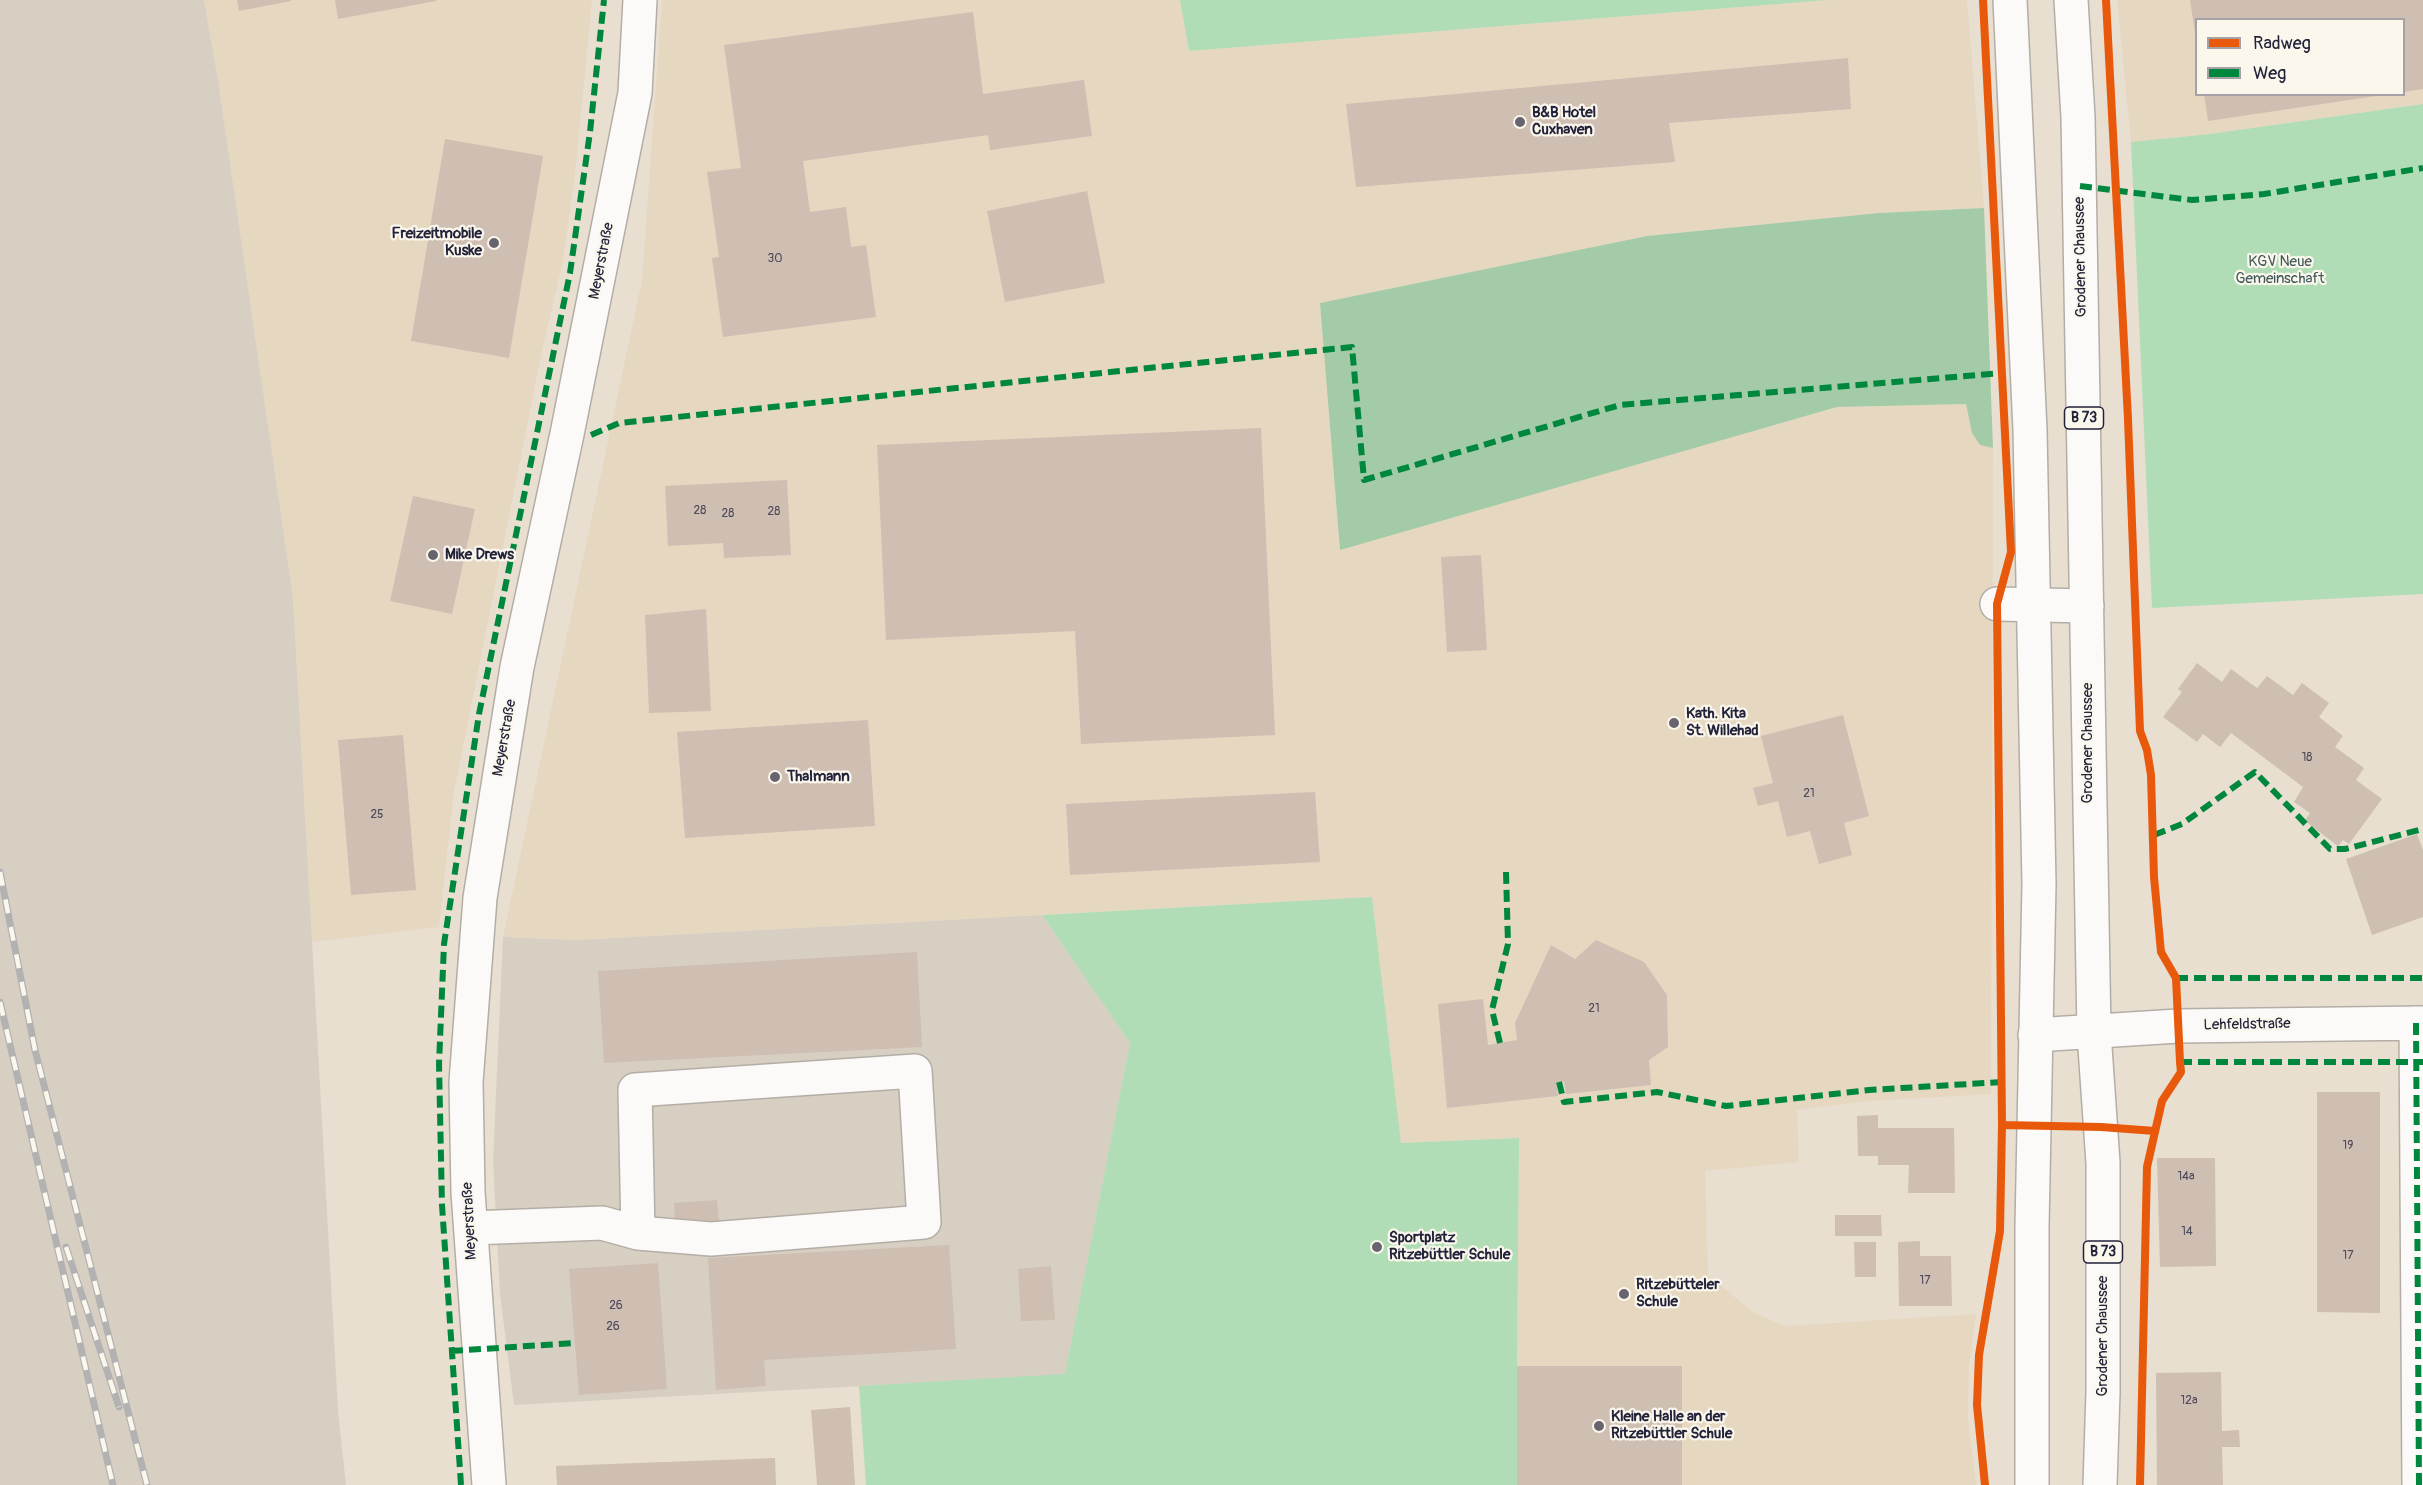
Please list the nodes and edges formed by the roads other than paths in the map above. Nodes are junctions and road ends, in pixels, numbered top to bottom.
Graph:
1 (640, 0) edge
2 (2010, 0) edge
3 (2071, 0) edge
4 (1997, 604) dead end
5 (2034, 605) junction
6 (2087, 606) junction
7 (2419, 1023) edge
8 (2094, 1033) junction
9 (2036, 1035) junction
10 (471, 1228) junction
11 (638, 1233) junction
12 (489, 1485) edge
13 (2032, 1485) edge
14 (2100, 1485) edge
15 (2420, 1485) edge

1 - 10 main road, Meyerstraße
2 - 5 main road
3 - 6 main road, Grodener Chaussee / B 73
4 - 5 main road
5 - 6 main road
5 - 9 main road
6 - 8 main road, Grodener Chaussee / B 73
7 - 8 main road, Lehfeldstraße
7 - 15 main road
8 - 9 main road, Lehfeldstraße
8 - 14 main road, Grodener Chaussee / B 73
9 - 13 main road
10 - 11 main road
10 - 12 main road, Meyerstraße
11 - 11 main road

